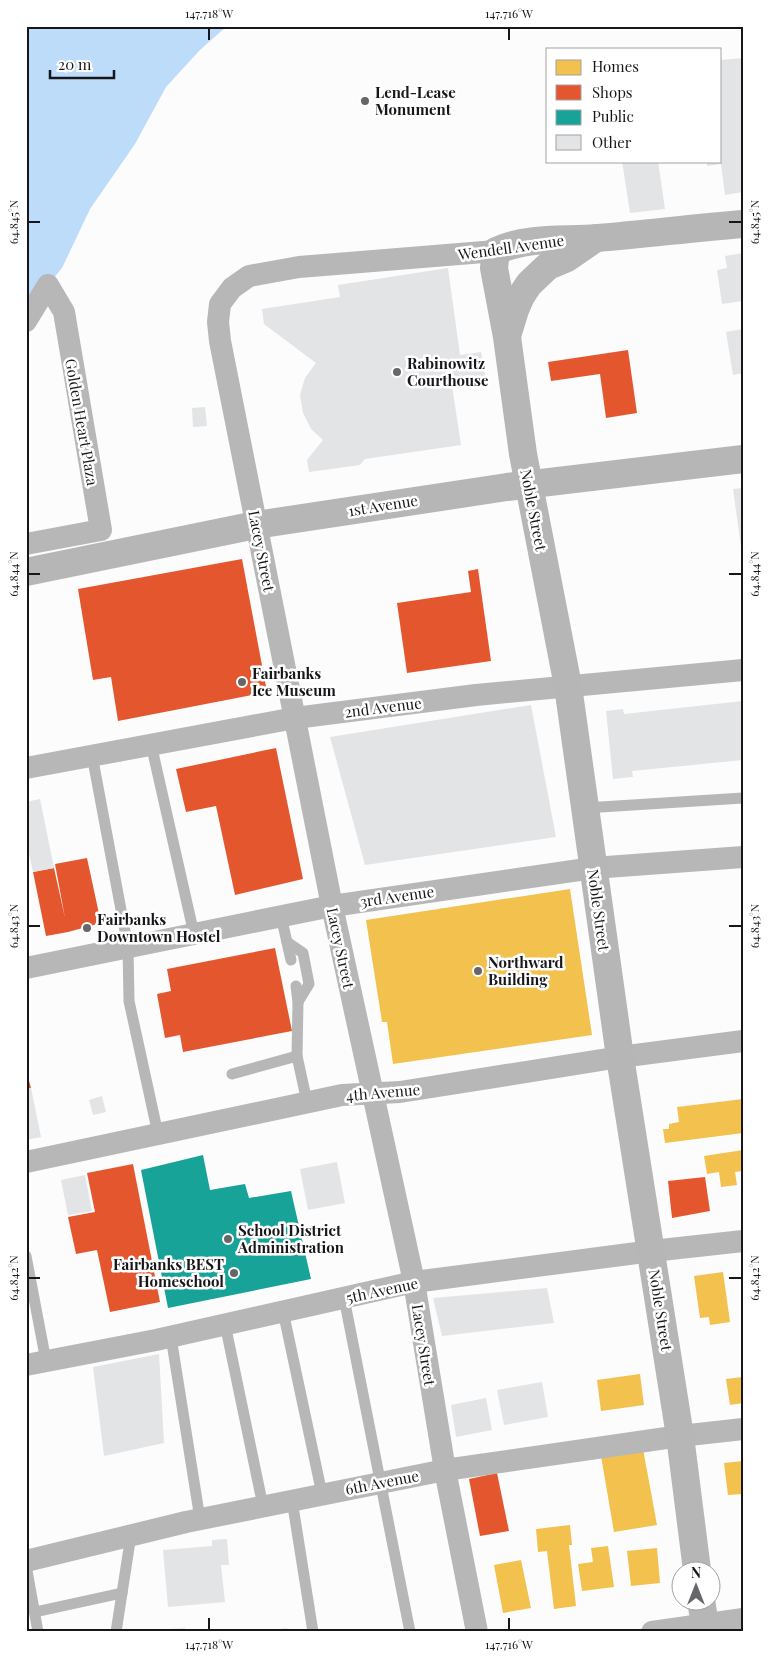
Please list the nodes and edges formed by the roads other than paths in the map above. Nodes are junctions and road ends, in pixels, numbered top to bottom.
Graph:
1 (743, 224) edge
2 (596, 238) junction
3 (496, 251) junction
4 (249, 276) joint
5 (26, 321) edge
6 (507, 336) junction
7 (743, 458) edge
8 (529, 484) junction
9 (256, 524) junction
10 (26, 544) edge
11 (26, 572) edge
12 (743, 670) edge
13 (568, 686) junction
14 (296, 718) junction
15 (150, 744) junction
16 (92, 755) junction
17 (26, 768) edge
18 (743, 798) edge
19 (584, 808) junction
20 (743, 856) edge
21 (593, 868) junction
22 (332, 906) junction
23 (281, 916) junction
24 (194, 934) junction
25 (287, 942) junction
26 (128, 947) junction
27 (291, 960) dead end
28 (26, 968) edge
29 (296, 986) dead end
30 (298, 1002) junction
31 (743, 1041) edge
32 (297, 1056) junction
33 (620, 1056) junction
34 (232, 1074) dead end
35 (372, 1094) junction
36 (307, 1102) junction
37 (158, 1134) junction
38 (26, 1162) edge
39 (743, 1241) edge
40 (652, 1251) junction
41 (26, 1256) edge
42 (414, 1282) junction
43 (344, 1298) junction
44 (283, 1311) junction
45 (225, 1324) junction
46 (171, 1337) junction
47 (36, 1363) edge
48 (743, 1429) edge
49 (680, 1436) junction
50 (444, 1470) junction
51 (382, 1482) junction
52 (322, 1494) junction
53 (292, 1500) junction
54 (263, 1506) junction
55 (200, 1519) junction
56 (131, 1535) junction
57 (696, 1560) edge
58 (26, 1561) edge
59 (26, 1565) edge
60 (122, 1593) junction
61 (35, 1612) junction
62 (743, 1618) edge
63 (704, 1619) edge
64 (38, 1632) edge
65 (116, 1632) edge
66 (313, 1632) edge
67 (410, 1632) edge
68 (477, 1632) edge
69 (652, 1632) edge

1 - 2 street, Wendell Avenue
2 - 3 street, Wendell Avenue
2 - 6 street
3 - 4 street, Wendell Avenue
3 - 6 street, Noble Street
4 - 9 street, Lacey Street
5 - 10 street, Golden Heart Plaza
6 - 8 street, Noble Street
7 - 8 street, 1st Avenue
8 - 9 street, 1st Avenue
8 - 13 street, Noble Street
9 - 11 street, 1st Avenue
9 - 14 street, Lacey Street
12 - 13 street, 2nd Avenue
13 - 14 street, 2nd Avenue
13 - 19 street, Noble Street
14 - 15 street, 2nd Avenue
14 - 22 street, Lacey Street
15 - 16 street, 2nd Avenue
15 - 24 lane
16 - 17 street, 2nd Avenue
16 - 26 lane
18 - 19 lane
19 - 21 street, Noble Street
20 - 21 street, 3rd Avenue
21 - 22 street, 3rd Avenue
21 - 33 street, Noble Street
22 - 23 street, 3rd Avenue
22 - 35 street, Lacey Street
23 - 24 street, 3rd Avenue
23 - 25 lane
24 - 26 street, 3rd Avenue
25 - 27 lane
25 - 30 lane
26 - 28 street, 3rd Avenue
26 - 37 lane
29 - 30 lane
30 - 32 lane
31 - 33 street, 4th Avenue
32 - 34 lane
32 - 36 lane
33 - 35 street, 4th Avenue
33 - 40 street, Noble Street
35 - 36 street, 4th Avenue
35 - 42 street, Lacey Street
36 - 37 street, 4th Avenue
37 - 38 street, 4th Avenue
39 - 40 street, 5th Avenue
40 - 42 street, 5th Avenue
40 - 49 street, Noble Street
41 - 47 lane
42 - 43 street, 5th Avenue
42 - 50 street, Lacey Street
43 - 44 street, 5th Avenue
43 - 51 lane
44 - 45 street, 5th Avenue
44 - 52 lane
45 - 46 street, 5th Avenue
45 - 54 lane
46 - 47 street, 5th Avenue
46 - 55 lane
48 - 49 street, 6th Avenue
49 - 50 street, 6th Avenue
49 - 57 street, Noble Street
50 - 51 street, 6th Avenue
50 - 68 street, Lacey Street
51 - 52 street, 6th Avenue
51 - 67 lane
52 - 53 street, 6th Avenue
53 - 54 street, 6th Avenue
53 - 66 lane
54 - 55 street, 6th Avenue
55 - 56 street, 6th Avenue
56 - 58 street, 6th Avenue
56 - 60 lane
59 - 61 lane
60 - 61 lane
60 - 65 lane
61 - 64 lane
62 - 63 street
63 - 69 street

